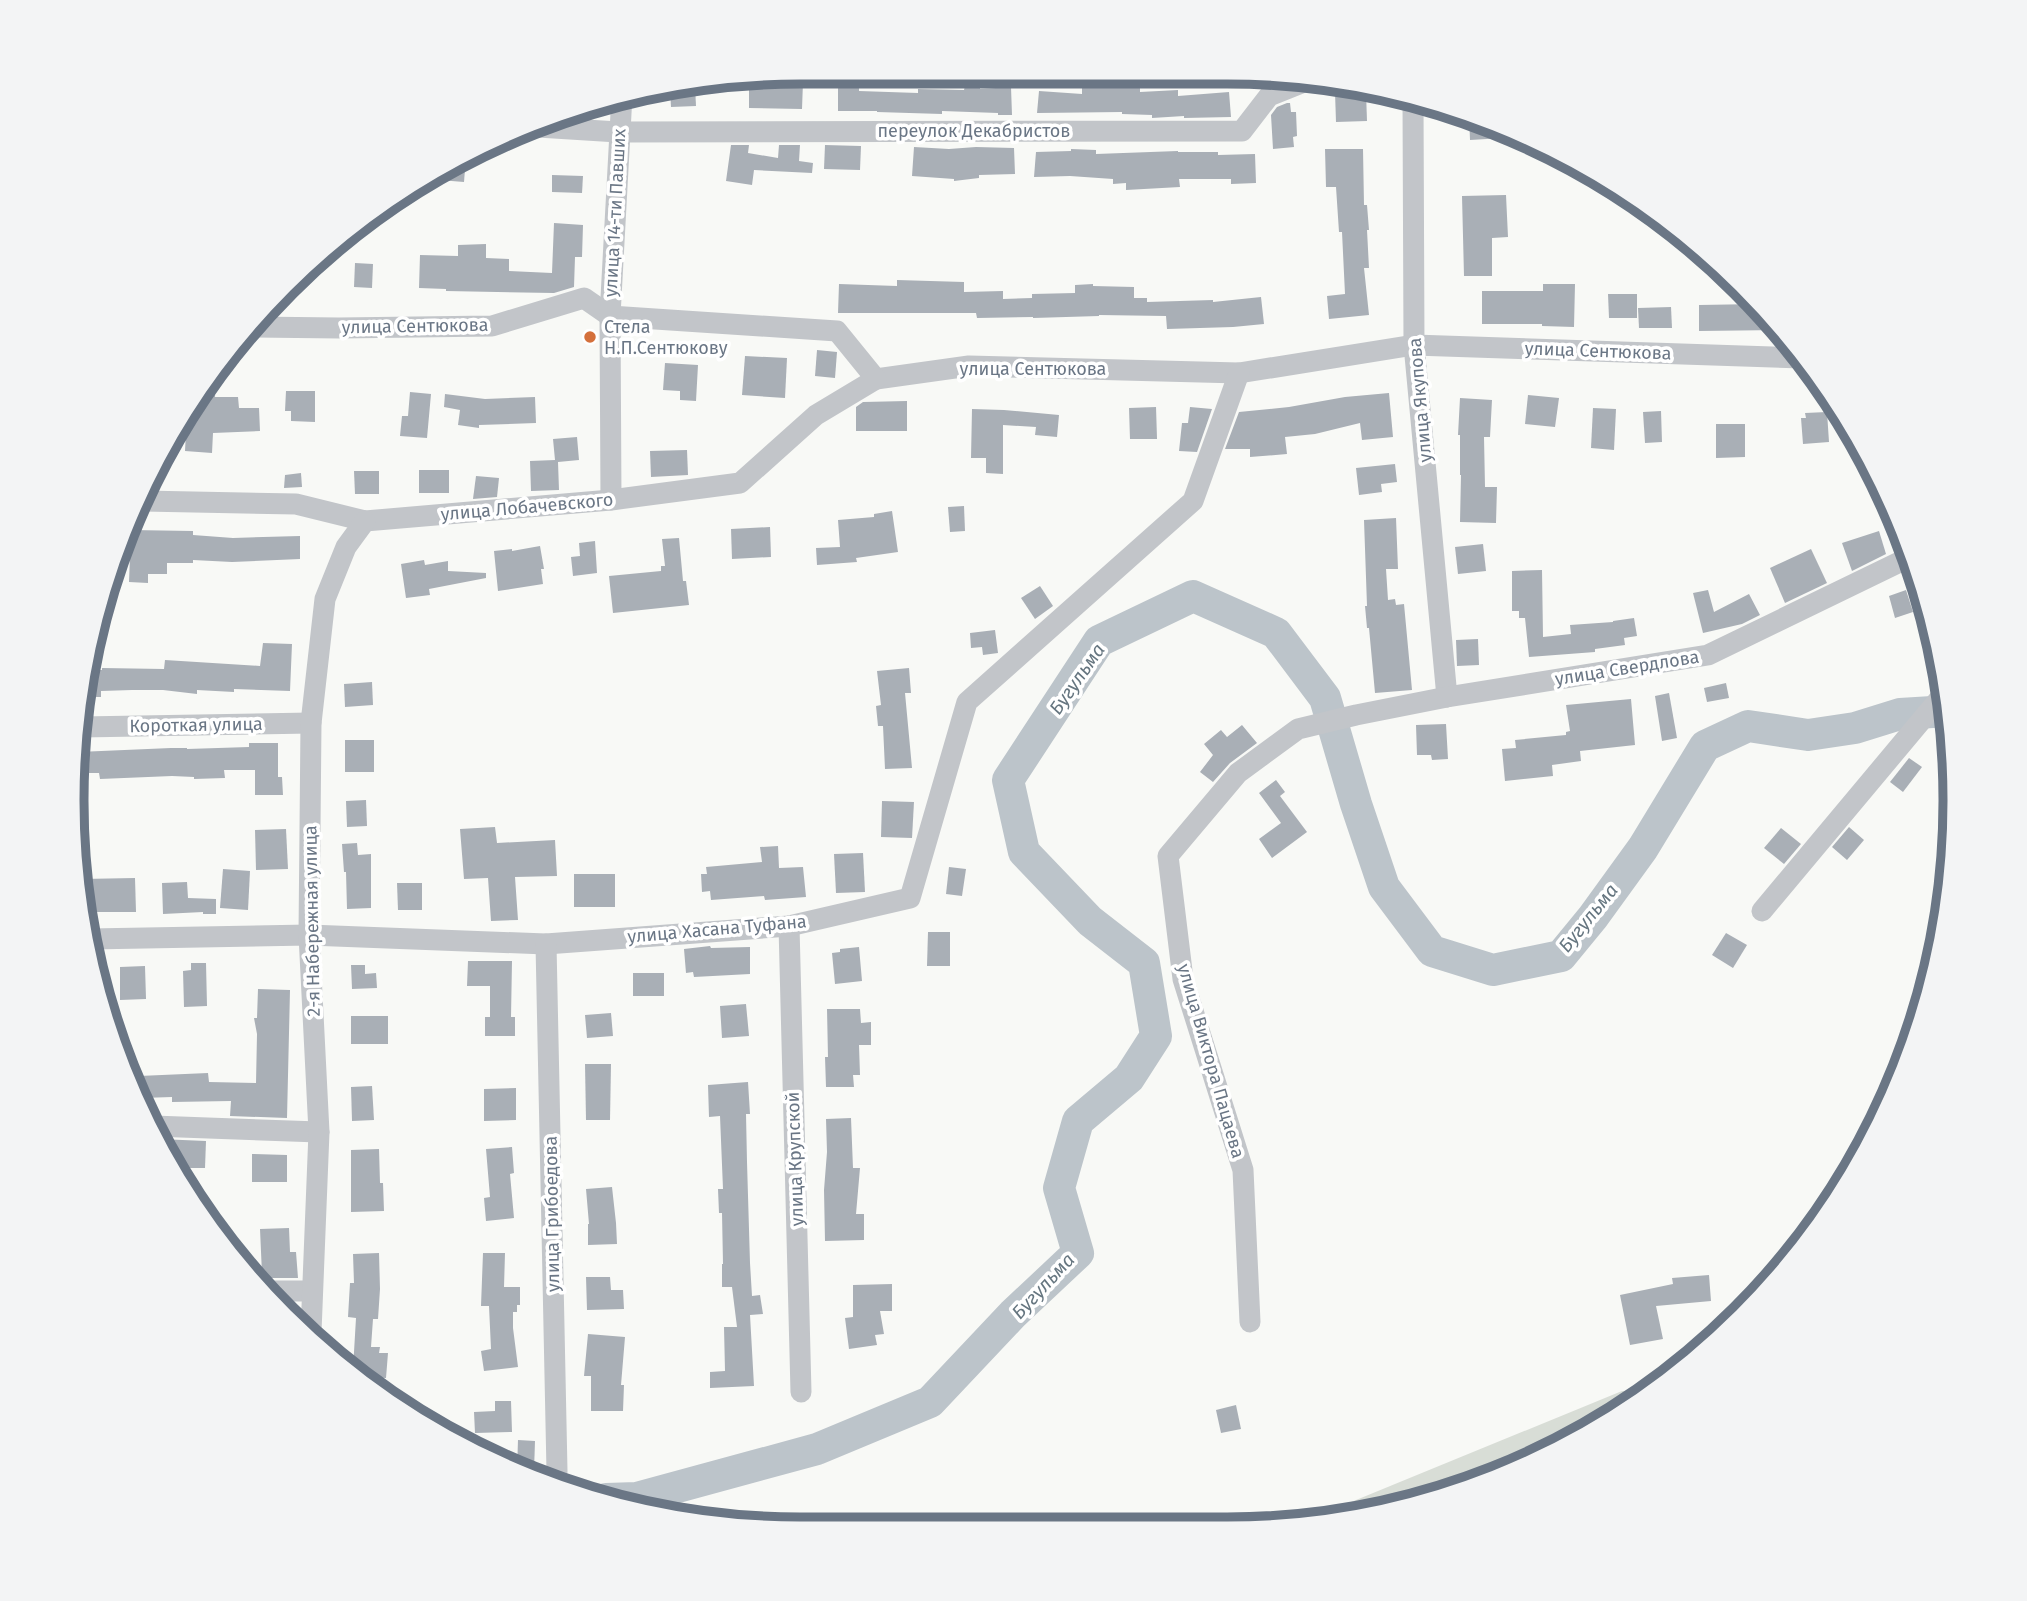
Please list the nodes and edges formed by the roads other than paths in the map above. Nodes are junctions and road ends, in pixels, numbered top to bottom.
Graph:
1 (1291, 88) edge
2 (621, 107) edge
3 (1413, 108) edge
4 (554, 128) edge
5 (618, 132) junction
6 (610, 316) junction
7 (263, 327) edge
8 (1414, 345) junction
9 (1790, 358) edge
10 (1239, 373) junction
11 (876, 379) junction
12 (611, 500) junction
13 (150, 501) edge
14 (365, 521) junction
15 (1902, 561) edge
16 (1447, 697) junction
17 (1936, 703) edge
18 (311, 723) junction
19 (88, 727) edge
20 (1298, 729) joint
21 (1762, 911) dead end
22 (789, 926) junction
23 (309, 935) junction
24 (98, 939) edge
25 (546, 944) junction
26 (163, 1126) edge
27 (319, 1132) junction
28 (279, 1291) edge
29 (312, 1291) junction
30 (1250, 1322) dead end
31 (311, 1323) edge
32 (801, 1392) dead end
33 (557, 1474) edge

1 - 5 street, переулок Декабристов
2 - 5 street, улица 14-ти Павших
3 - 8 street, улица Якупова
4 - 5 street
5 - 6 street, улица 14-ти Павших
6 - 7 street, улица Сентюкова
6 - 11 street, улица Сентюкова
6 - 12 street, улица 14-ти Павших
8 - 9 street, улица Сентюкова
8 - 10 street, улица Сентюкова
8 - 16 street, улица Якупова
10 - 11 street, улица Сентюкова
10 - 22 street, улица Хасана Туфана
11 - 12 street, улица Лобачевского
12 - 14 street, улица Лобачевского
13 - 14 street, улица Лобачевского
14 - 18 street, 2-я Набережная улица
15 - 16 street, улица Свердлова
16 - 20 street, улица Свердлова
17 - 21 street
18 - 19 street, Короткая улица
18 - 23 street, 2-я Набережная улица
20 - 30 street, улица Виктора Пацаева
22 - 25 street, улица Хасана Туфана
22 - 32 street, улица Крупской
23 - 24 street, улица Хасана Туфана
23 - 25 street, улица Хасана Туфана
23 - 27 street, 2-я Набережная улица
25 - 33 street, улица Грибоедова
26 - 27 street
27 - 29 street, 2-я Набережная улица
28 - 29 street
29 - 31 street, 2-я Набережная улица

